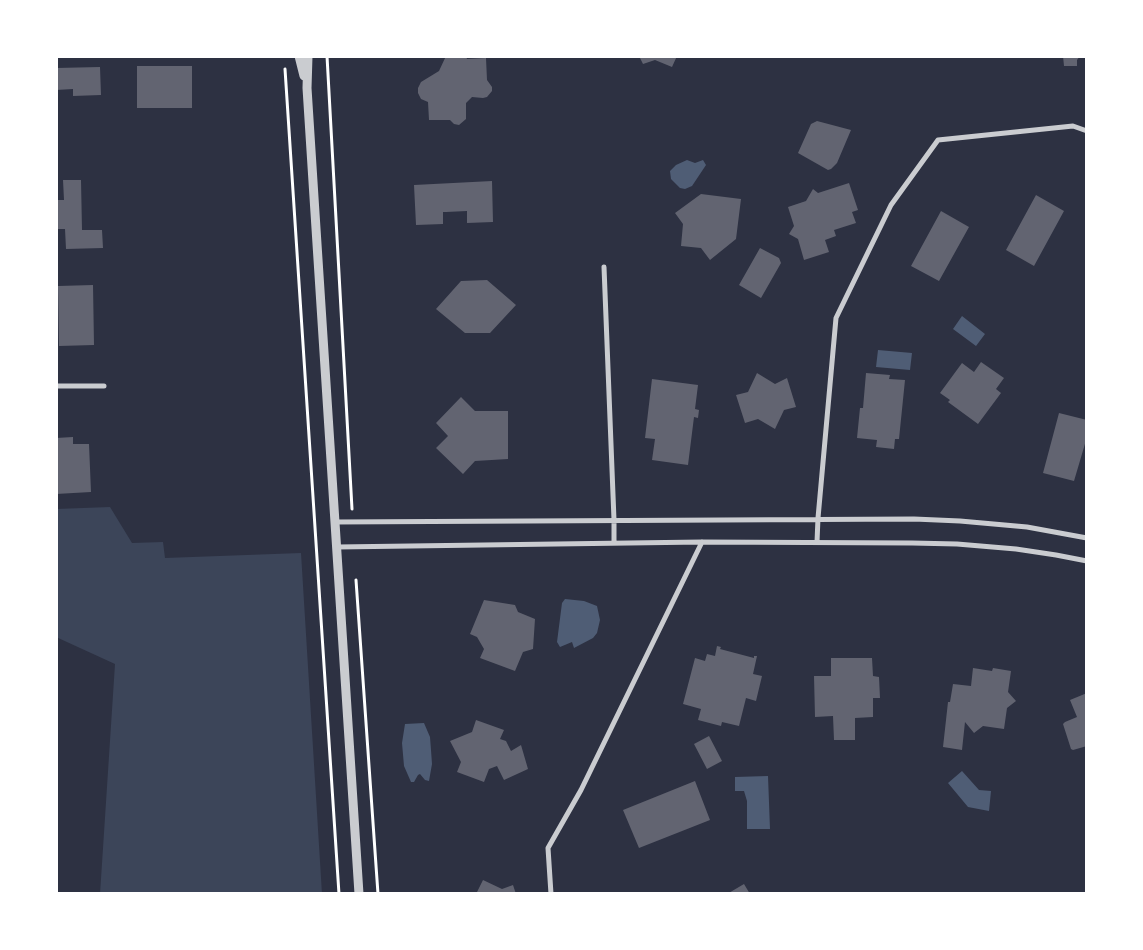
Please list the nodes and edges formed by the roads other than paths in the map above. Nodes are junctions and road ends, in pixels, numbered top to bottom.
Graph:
1 (299, 56) edge
2 (308, 56) edge
3 (307, 88) junction
4 (1087, 131) edge
5 (604, 267) dead end
6 (56, 386) edge
7 (104, 386) dead end
8 (818, 518) junction
9 (614, 520) junction
10 (335, 522) junction
11 (1087, 538) edge
12 (702, 542) junction
13 (817, 542) junction
14 (614, 543) junction
15 (337, 547) junction
16 (1087, 561) edge
17 (359, 894) edge
18 (551, 894) edge

1 - 3 street
2 - 3 street
3 - 10 street
4 - 8 street
5 - 9 street
6 - 7 street
8 - 9 street
8 - 11 street
8 - 13 street
9 - 10 street
9 - 14 street
10 - 15 street
12 - 13 street
12 - 14 street
12 - 18 street
13 - 16 street
14 - 15 street
15 - 17 street

